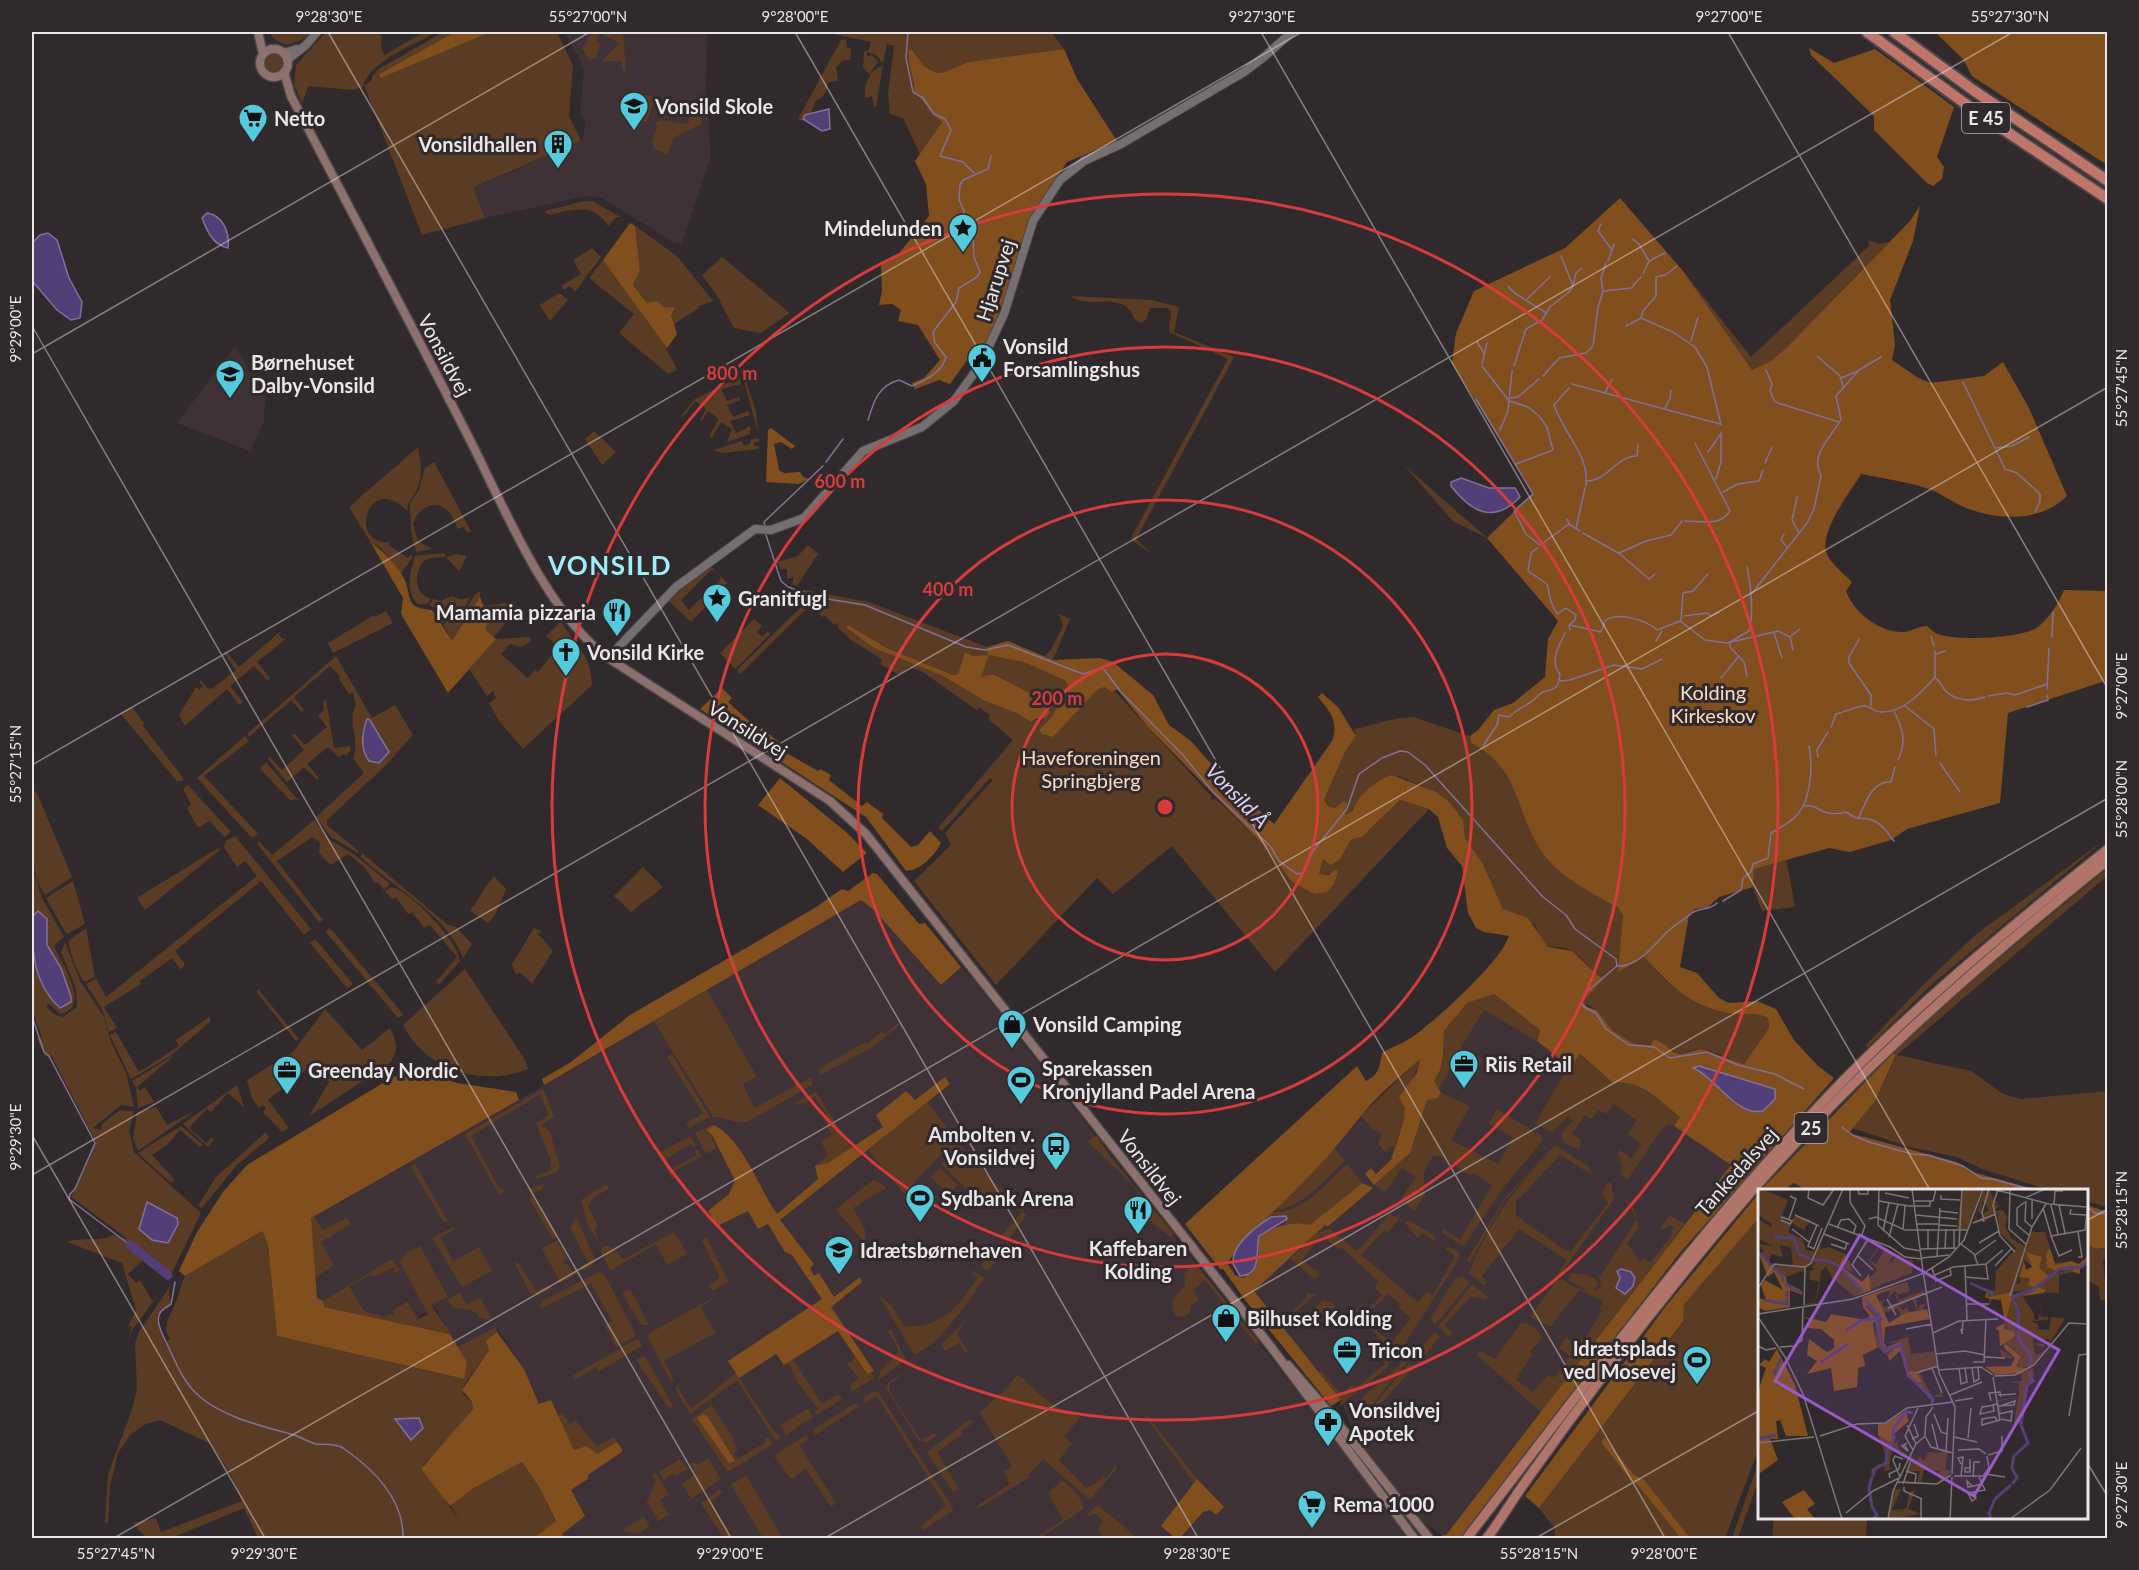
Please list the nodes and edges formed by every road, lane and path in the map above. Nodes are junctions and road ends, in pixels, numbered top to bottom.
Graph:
1 (258, 32) edge
2 (317, 32) edge
3 (1292, 32) edge
4 (1868, 32) edge
5 (1894, 32) edge
6 (267, 51) junction
7 (285, 56) junction
8 (284, 72) junction
9 (275, 76) junction
10 (291, 96) junction
11 (2108, 181) edge
12 (2108, 199) edge
13 (608, 658) junction
14 (2108, 849) edge
15 (2108, 860) edge
16 (1268, 1343) junction
17 (1330, 1420) junction
18 (1515, 1476) junction
19 (1375, 1485) junction
20 (1414, 1539) edge
21 (1423, 1539) edge
22 (1429, 1539) edge
23 (1467, 1539) edge
24 (1475, 1539) edge
25 (1487, 1539) edge

1 - 6 main road
2 - 7 street
3 - 13 street, Hjarupvej
4 - 12 highway, E 45
5 - 11 highway, E 45
6 - 7 main road
6 - 9 main road
7 - 8 main road
8 - 9 main road
8 - 10 main road, Vonsildvej
9 - 10 main road, Vonsildvej
10 - 13 main road, Vonsildvej
13 - 16 main road, Vonsildvej
14 - 18 highway, Tankedalsvej / 25
15 - 25 highway, Tankedalsvej / 25
16 - 17 main road, Vonsildvej
16 - 17 main road, Vonsildvej
17 - 19 main road, Vonsildvej
17 - 22 main road
18 - 23 highway, Tankedalsvej / 25
18 - 24 highway
19 - 20 main road, Vonsildvej
19 - 21 main road

